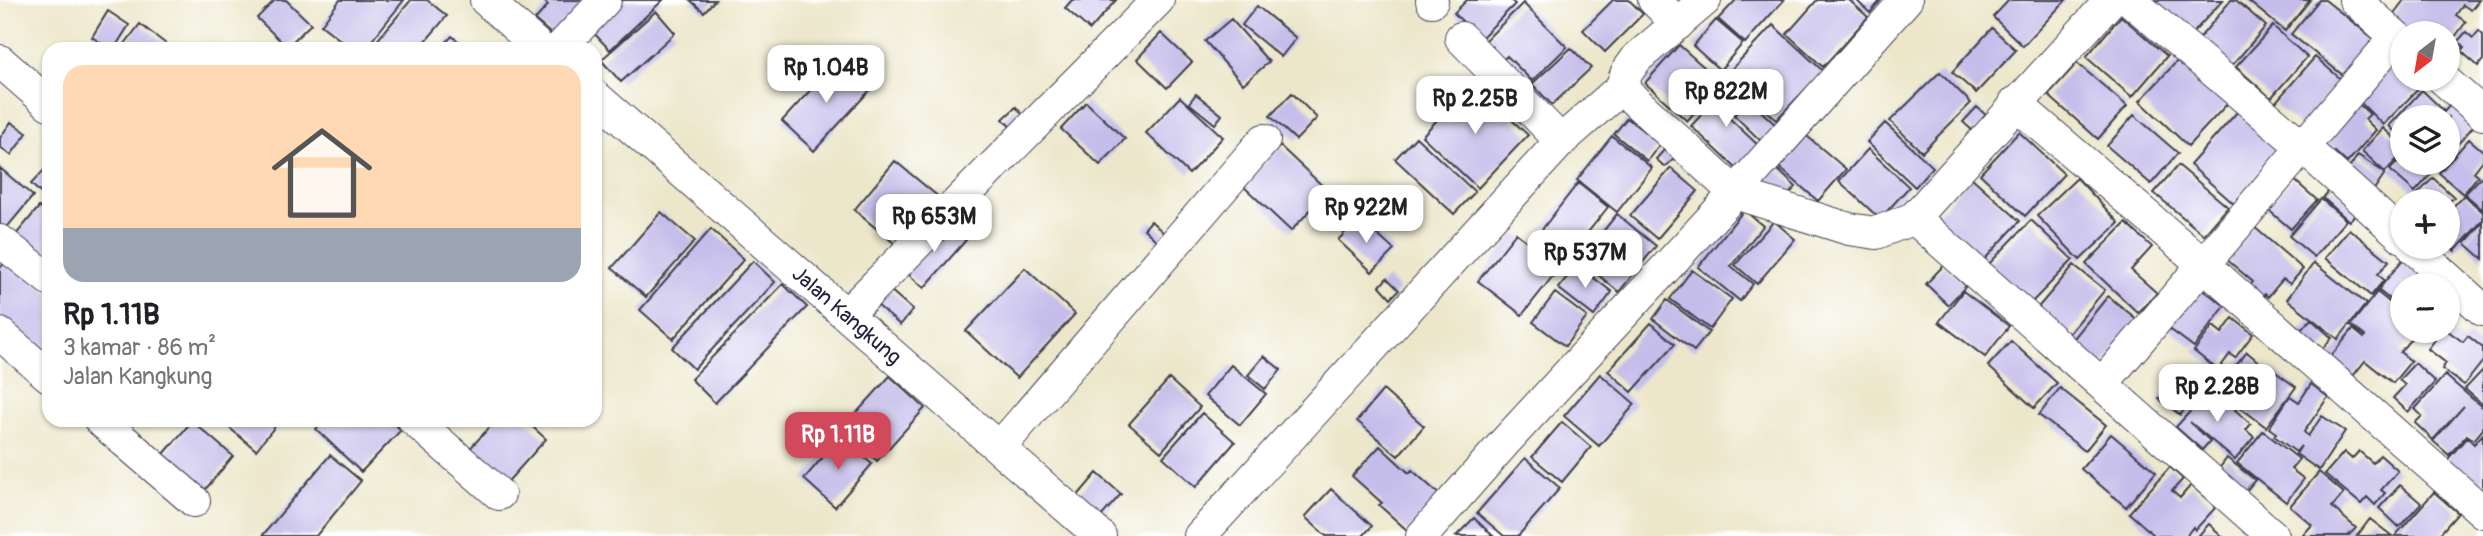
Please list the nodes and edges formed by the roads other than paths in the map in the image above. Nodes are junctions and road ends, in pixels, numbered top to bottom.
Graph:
1 (485, 0) edge
2 (605, 0) edge
3 (1158, 0) edge
4 (1654, 0) edge
5 (1705, 0) edge
6 (1906, 0) edge
7 (2111, 0) edge
8 (2130, 0) edge
9 (2354, 0) edge
10 (1678, 24) junction
11 (2390, 32) edge
12 (1461, 38) dead end
13 (533, 42) edge
14 (566, 42) edge
15 (2390, 50) edge
16 (0, 61) edge
17 (1620, 88) junction
18 (2457, 91) edge
19 (42, 98) edge
20 (602, 102) edge
21 (2015, 103) junction
22 (2483, 114) edge
23 (1264, 140) dead end
24 (1561, 141) junction
25 (2303, 147) junction
26 (1735, 193) junction
27 (1914, 218) junction
28 (2390, 225) edge
29 (0, 241) edge
30 (2426, 259) edge
31 (2203, 265) junction
32 (42, 274) edge
33 (2483, 310) edge
34 (847, 314) junction
35 (0, 334) edge
36 (42, 370) edge
37 (2102, 384) junction
38 (108, 427) edge
39 (422, 427) edge
40 (1000, 447) junction
41 (499, 494) dead end
42 (194, 501) dead end
43 (2483, 512) edge
44 (1100, 536) edge
45 (1200, 536) edge
46 (1422, 536) edge
47 (2273, 536) edge

1 - 13 street
2 - 14 street
3 - 34 street
4 - 10 street
5 - 10 street
6 - 26 street
7 - 21 street
8 - 25 street
9 - 11 street
10 - 17 street
12 - 24 street
15 - 25 street
16 - 19 street
17 - 24 street
17 - 26 street
18 - 22 street
20 - 34 street, Jalan Kangkung
21 - 27 street
21 - 31 street
23 - 40 street
24 - 45 street
25 - 28 street
25 - 31 street
26 - 27 street
26 - 46 street
27 - 37 street
29 - 32 street
30 - 33 street
31 - 37 street
31 - 43 street
34 - 40 street, Jalan Kangkung
35 - 36 street
37 - 47 street
38 - 42 street
39 - 41 street
40 - 44 street, Jalan Kangkung

